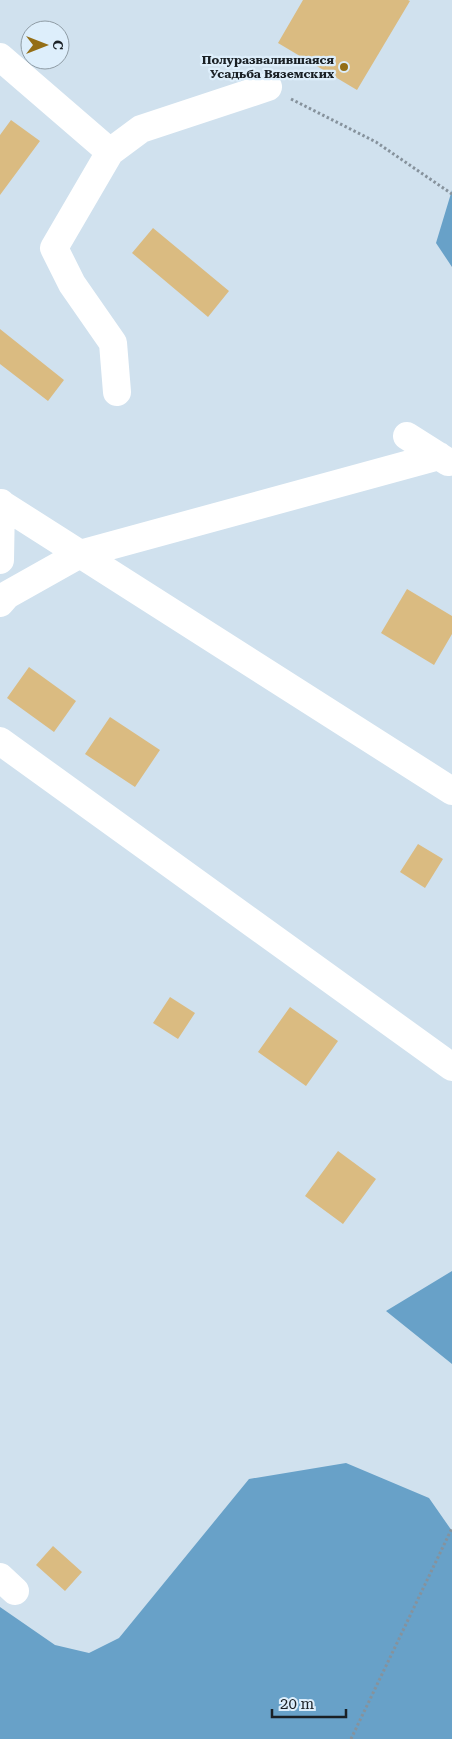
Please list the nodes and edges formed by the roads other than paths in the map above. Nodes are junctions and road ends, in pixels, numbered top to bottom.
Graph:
1 (0, 58) edge
2 (268, 87) road end
3 (110, 152) junction
4 (117, 392) dead end
5 (407, 436) dead end
6 (445, 460) edge
7 (0, 503) edge
8 (80, 554) junction
9 (0, 560) edge
10 (0, 604) edge
11 (0, 741) edge
12 (452, 791) edge
13 (452, 1067) edge

1 - 3 street
2 - 3 street
3 - 4 street
5 - 6 street
6 - 8 street
7 - 8 street
7 - 9 street
8 - 10 street
8 - 12 street
11 - 13 street

